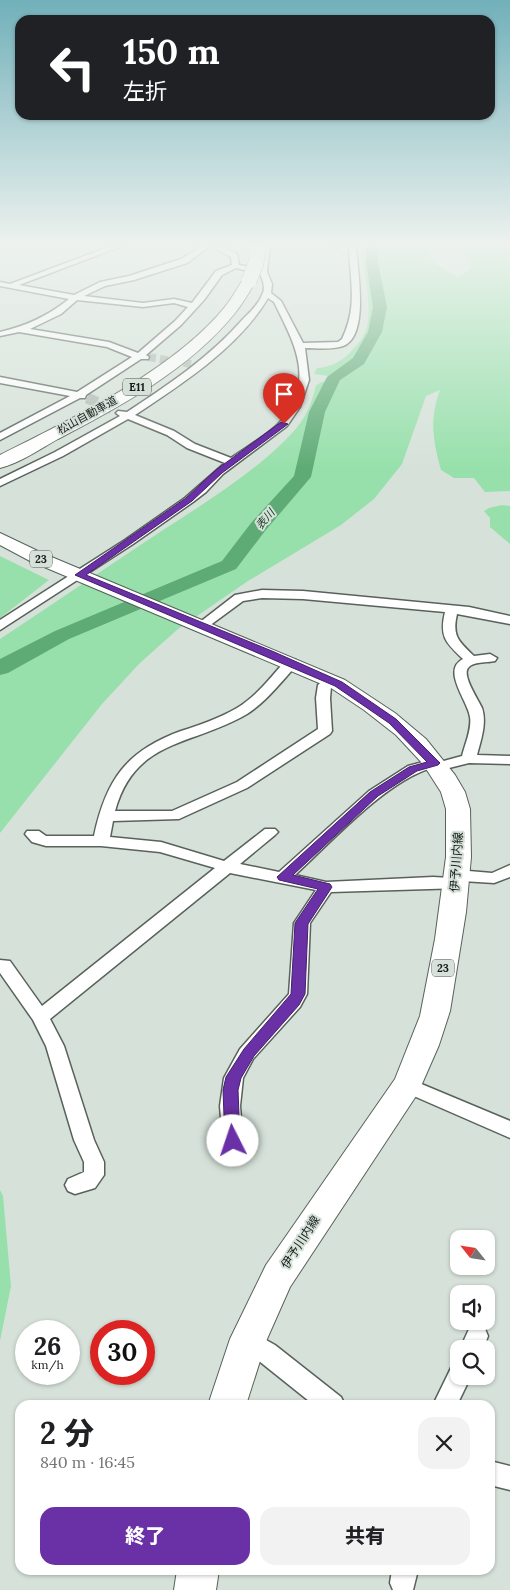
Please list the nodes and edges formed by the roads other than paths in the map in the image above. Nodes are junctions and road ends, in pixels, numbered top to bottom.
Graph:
1 (41, 320) edge
2 (179, 320) edge
3 (207, 320) edge
4 (220, 320) edge
5 (248, 320) edge
6 (287, 320) edge
7 (355, 320) edge
8 (20, 330) junction
9 (0, 334) edge
10 (155, 343) junction
11 (300, 346) junction
12 (126, 351) junction
13 (144, 357) junction
14 (0, 380) edge
15 (83, 397) junction
16 (115, 410) tunnel mouth
17 (128, 415) junction
18 (0, 437) edge
19 (0, 452) edge
20 (0, 462) edge
21 (232, 462) junction
22 (0, 482) edge
23 (0, 538) edge
24 (81, 576) junction
25 (452, 610) junction
26 (510, 620) edge
27 (198, 625) junction
28 (0, 626) edge
29 (490, 658) dead end
30 (470, 659) junction
31 (291, 663) junction
32 (331, 681) junction
33 (469, 759) junction
34 (510, 760) edge
35 (436, 765) junction
36 (108, 816) junction
37 (270, 832) dead end
38 (33, 834) dead end
39 (101, 841) junction
40 (228, 867) junction
41 (510, 870) edge
42 (284, 877) junction
43 (456, 879) junction
44 (326, 887) junction
45 (4, 965) dead end
46 (40, 1017) junction
47 (407, 1085) junction
48 (510, 1130) edge
49 (234, 1156) dead end
50 (75, 1185) dead end
51 (248, 1341) junction
52 (455, 1385) edge
53 (228, 1400) edge
54 (327, 1400) edge
55 (447, 1400) edge
56 (495, 1474) edge
57 (510, 1478) edge
58 (197, 1575) edge
59 (195, 1590) edge

1 - 8 street
2 - 10 street
3 - 19 highway, 松山自動車道 / E11
4 - 20 highway, 松山自動車道 / E11
5 - 17 street
6 - 11 street
7 - 11 street
8 - 9 street
8 - 12 street
10 - 12 street
10 - 13 street
11 - 21 street
12 - 13 street
13 - 15 street
14 - 15 street
15 - 18 street
16 - 17 street
17 - 21 street
17 - 22 street
21 - 24 street
23 - 24 main road, 伊予川内線 / 23
24 - 27 main road, 伊予川内線 / 23
24 - 28 street
25 - 26 street
25 - 27 street
25 - 30 street
27 - 31 main road, 伊予川内線 / 23
29 - 30 street
30 - 33 street
31 - 32 main road, 伊予川内線 / 23
31 - 36 street
32 - 35 main road, 伊予川内線 / 23
32 - 36 street
33 - 34 street
33 - 35 street
35 - 42 street
35 - 43 main road, 伊予川内線 / 23
36 - 39 street
37 - 40 street
38 - 39 street
39 - 40 street
40 - 42 street
40 - 46 street
41 - 43 street
42 - 44 street
43 - 44 street
43 - 47 main road, 伊予川内線 / 23
44 - 49 street
45 - 46 street
46 - 50 street
47 - 48 street
47 - 51 main road, 伊予川内線 / 23
51 - 53 main road, 伊予川内線 / 23
51 - 54 street
52 - 55 street
56 - 57 street
58 - 59 main road

